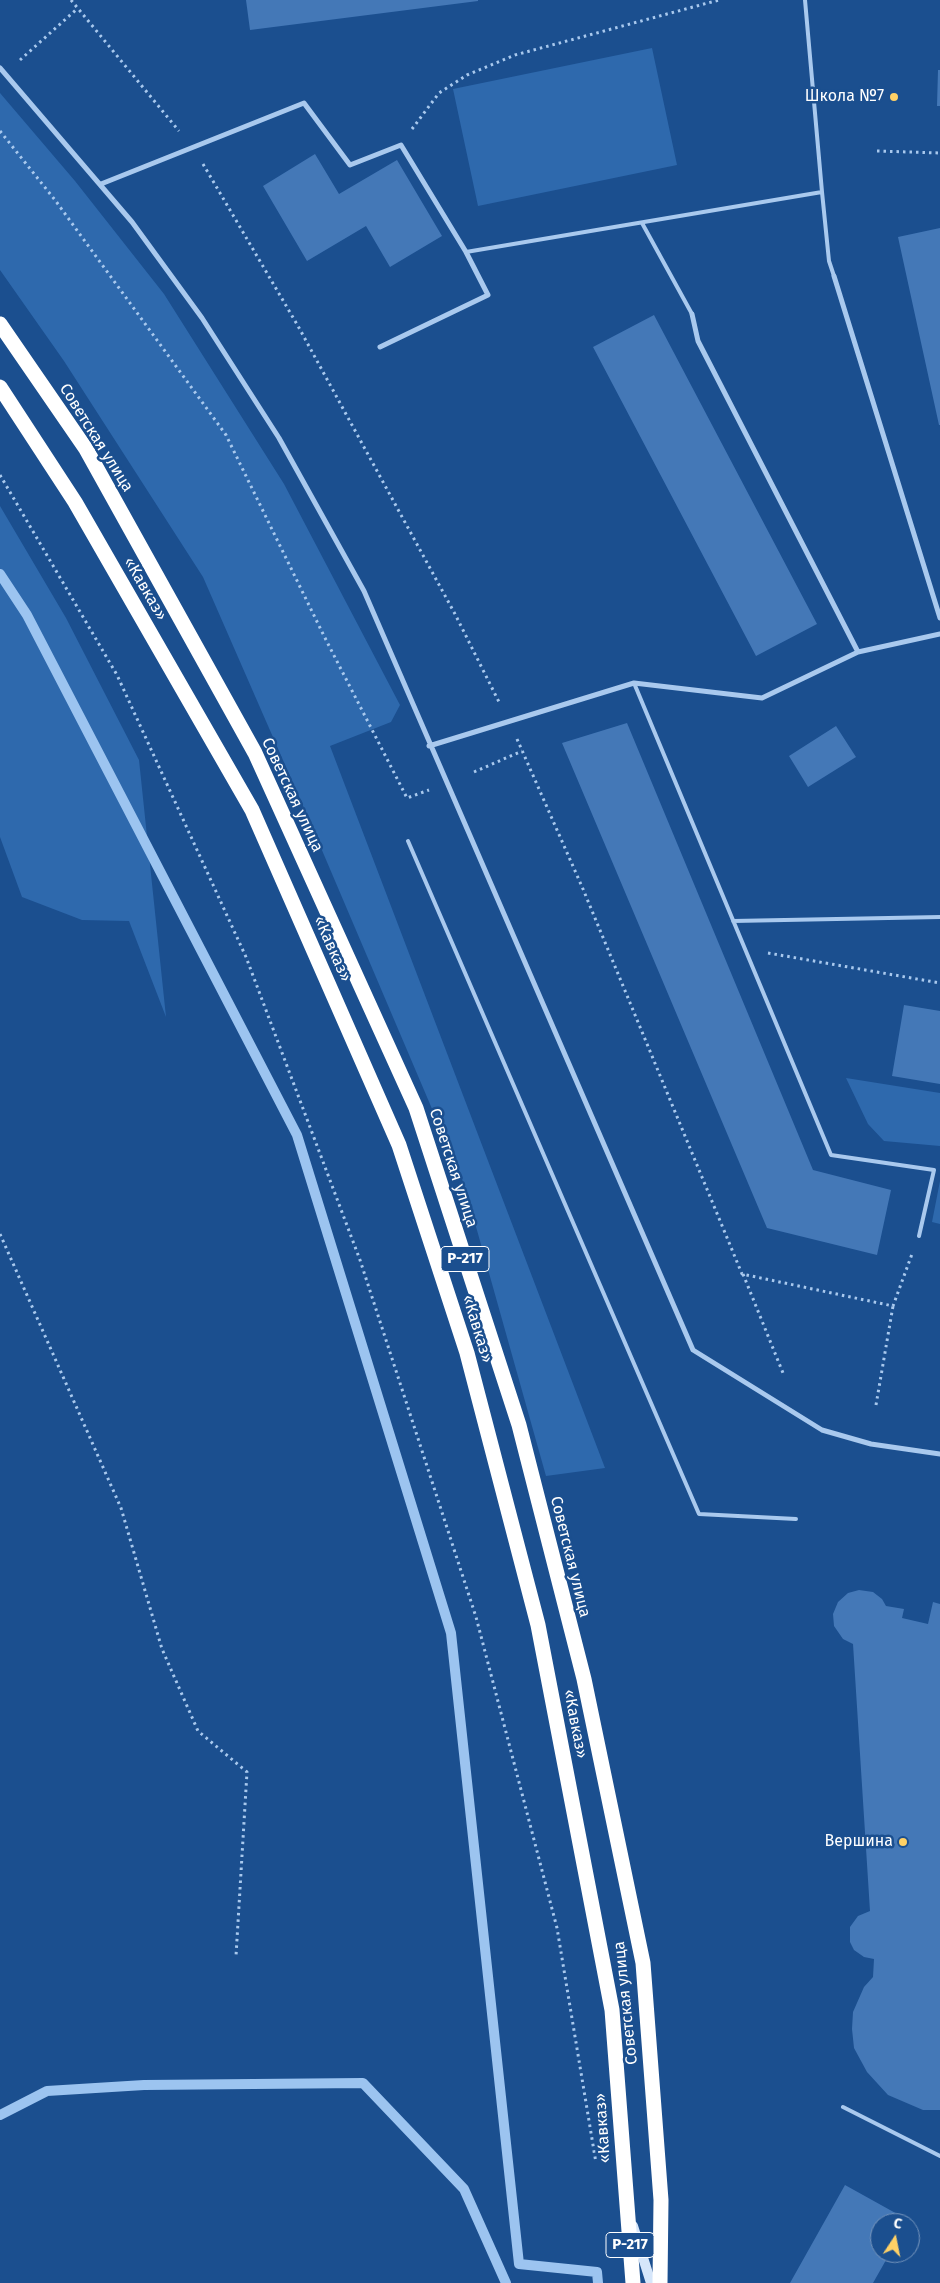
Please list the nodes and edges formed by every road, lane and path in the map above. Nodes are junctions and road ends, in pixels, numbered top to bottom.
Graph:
1 (720, 0) edge
2 (804, 0) edge
3 (78, 8) dead end
4 (18, 62) dead end
5 (0, 68) edge
6 (0, 131) edge
7 (401, 145) junction
8 (877, 151) dead end
9 (940, 153) edge
10 (101, 184) junction
11 (822, 192) junction
12 (642, 223) junction
13 (466, 252) junction
14 (834, 276) joint
15 (692, 314) joint
16 (0, 324) edge
17 (380, 347) dead end
18 (0, 387) edge
19 (0, 475) edge
20 (940, 618) edge
21 (940, 634) edge
22 (858, 652) junction
23 (634, 684) junction
24 (429, 746) junction
25 (522, 751) dead end
26 (474, 772) dead end
27 (436, 788) dead end
28 (408, 841) dead end
29 (940, 917) edge
30 (734, 921) junction
31 (745, 949) junction
32 (940, 983) edge
33 (0, 1234) edge
34 (919, 1236) dead end
35 (742, 1274) dead end
36 (893, 1306) dead end
37 (783, 1374) dead end
38 (876, 1405) dead end
39 (940, 1454) edge
40 (796, 1519) dead end
41 (236, 1956) dead end
42 (843, 2107) dead end
43 (940, 2156) edge
44 (597, 2167) dead end
45 (627, 2206) junction
46 (633, 2283) edge
47 (651, 2283) edge
48 (660, 2283) edge

1 - 7 path
2 - 11 lane
3 - 4 path
5 - 10 street
6 - 27 path
7 - 10 street
7 - 13 street
8 - 9 path
10 - 24 street
11 - 12 lane
11 - 14 lane
12 - 13 lane
12 - 15 lane
13 - 17 street
14 - 20 street
15 - 22 street
16 - 48 highway, Советская улица / Р-217
18 - 45 highway, «Кавказ» / Р-217
19 - 44 path
21 - 22 street
22 - 23 street
23 - 24 street
23 - 30 lane
24 - 39 street
25 - 26 path
28 - 40 lane
29 - 30 lane
30 - 31 lane
31 - 32 path
31 - 34 lane
33 - 41 path
35 - 37 path
36 - 38 path
42 - 43 lane
45 - 46 highway, «Кавказ» / Р-217
45 - 47 main road

